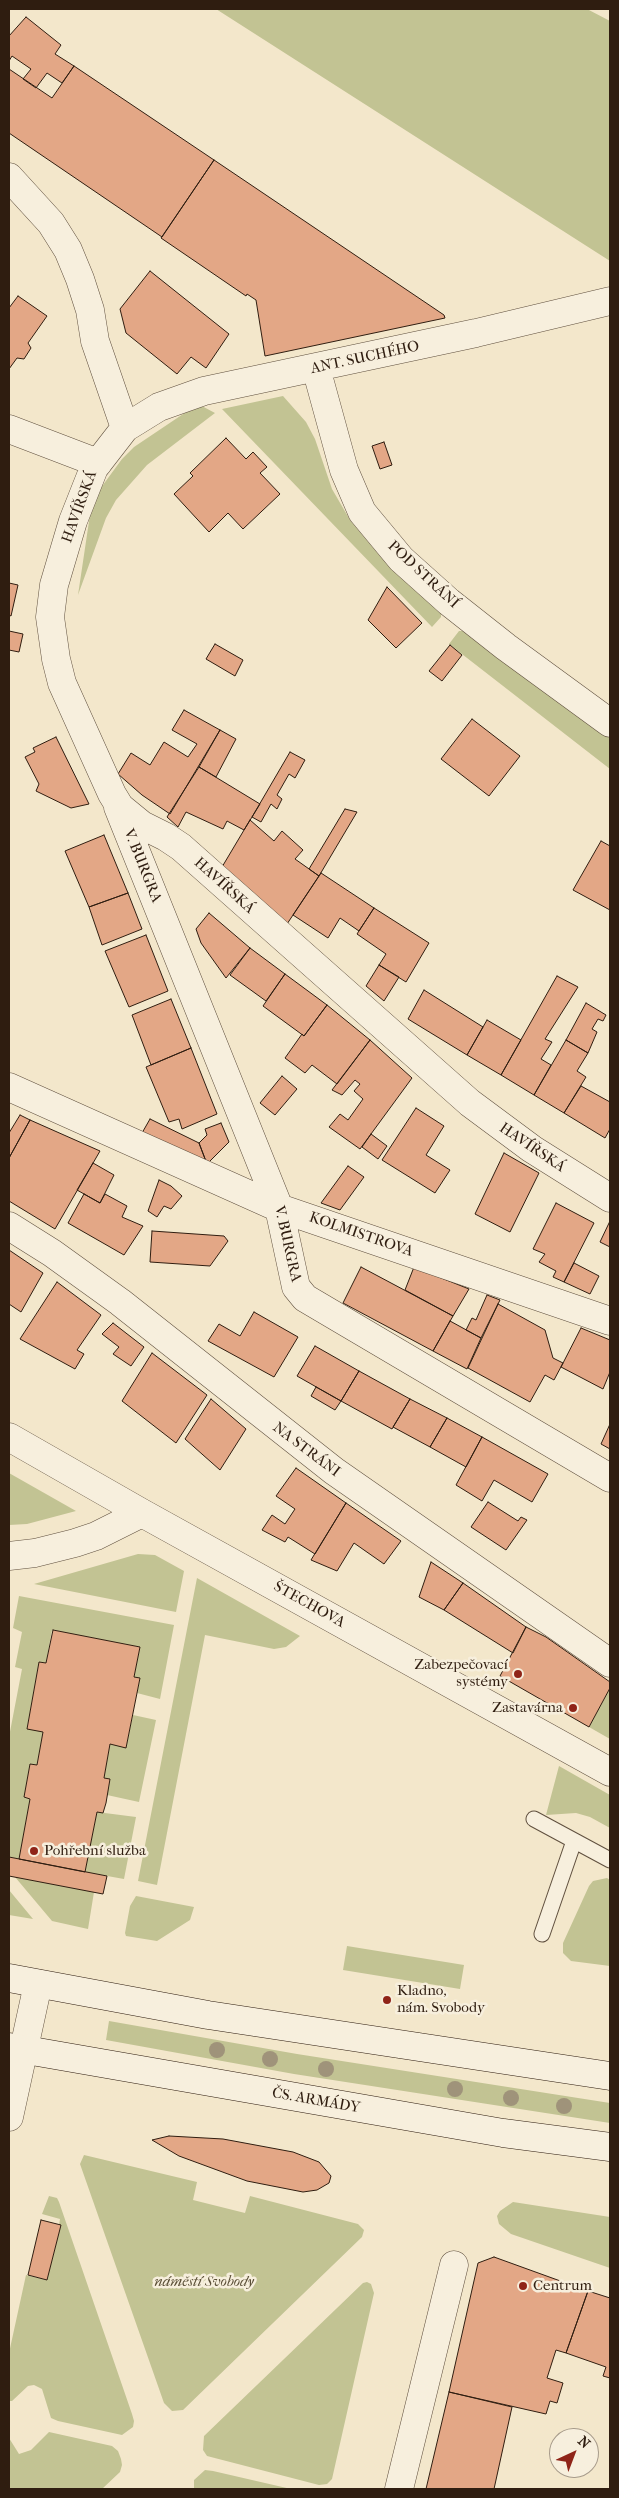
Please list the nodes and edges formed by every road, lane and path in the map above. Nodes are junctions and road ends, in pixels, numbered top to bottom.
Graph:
1 (9, 177) edge
2 (610, 301) edge
3 (316, 368) junction
4 (125, 428) junction
5 (9, 429) edge
6 (98, 463) junction
7 (610, 723) edge
8 (117, 803) junction
9 (9, 1087) edge
10 (610, 1198) edge
11 (279, 1208) junction
12 (9, 1226) edge
13 (610, 1321) edge
14 (9, 1437) edge
15 (610, 1478) edge
16 (142, 1513) junction
17 (9, 1556) edge
18 (610, 1663) edge
19 (610, 1772) edge
20 (534, 1819) dead end
21 (574, 1840) junction
22 (610, 1860) edge
23 (542, 1934) dead end
24 (9, 1978) edge
25 (38, 1984) junction
26 (16, 2049) edge
27 (610, 2076) edge
28 (9, 2117) edge
29 (610, 2147) edge
30 (454, 2265) dead end
31 (399, 2489) edge

1 - 4 street
2 - 3 street, ANT. SUCHÉHO
3 - 4 street, ANT. SUCHÉHO
3 - 7 street, POD STRÁNÍ
4 - 6 street, HAVÍŘSKÁ
5 - 6 street, HAVÍŘSKÁ
6 - 8 street, HAVÍŘSKÁ
8 - 10 street, HAVÍŘSKÁ
8 - 11 street, V. BURGRA
9 - 11 street, KOLMISTROVA
11 - 13 street, KOLMISTROVA
11 - 15 street, V. BURGRA
12 - 18 street, NA STRÁNI
14 - 16 street, ŠTECHOVA
16 - 17 street
16 - 19 street, ŠTECHOVA
20 - 21 lane
21 - 22 lane
21 - 23 lane
24 - 25 street
25 - 26 street
25 - 27 street
26 - 28 street
26 - 29 street, ČS. ARMÁDY
30 - 31 street

